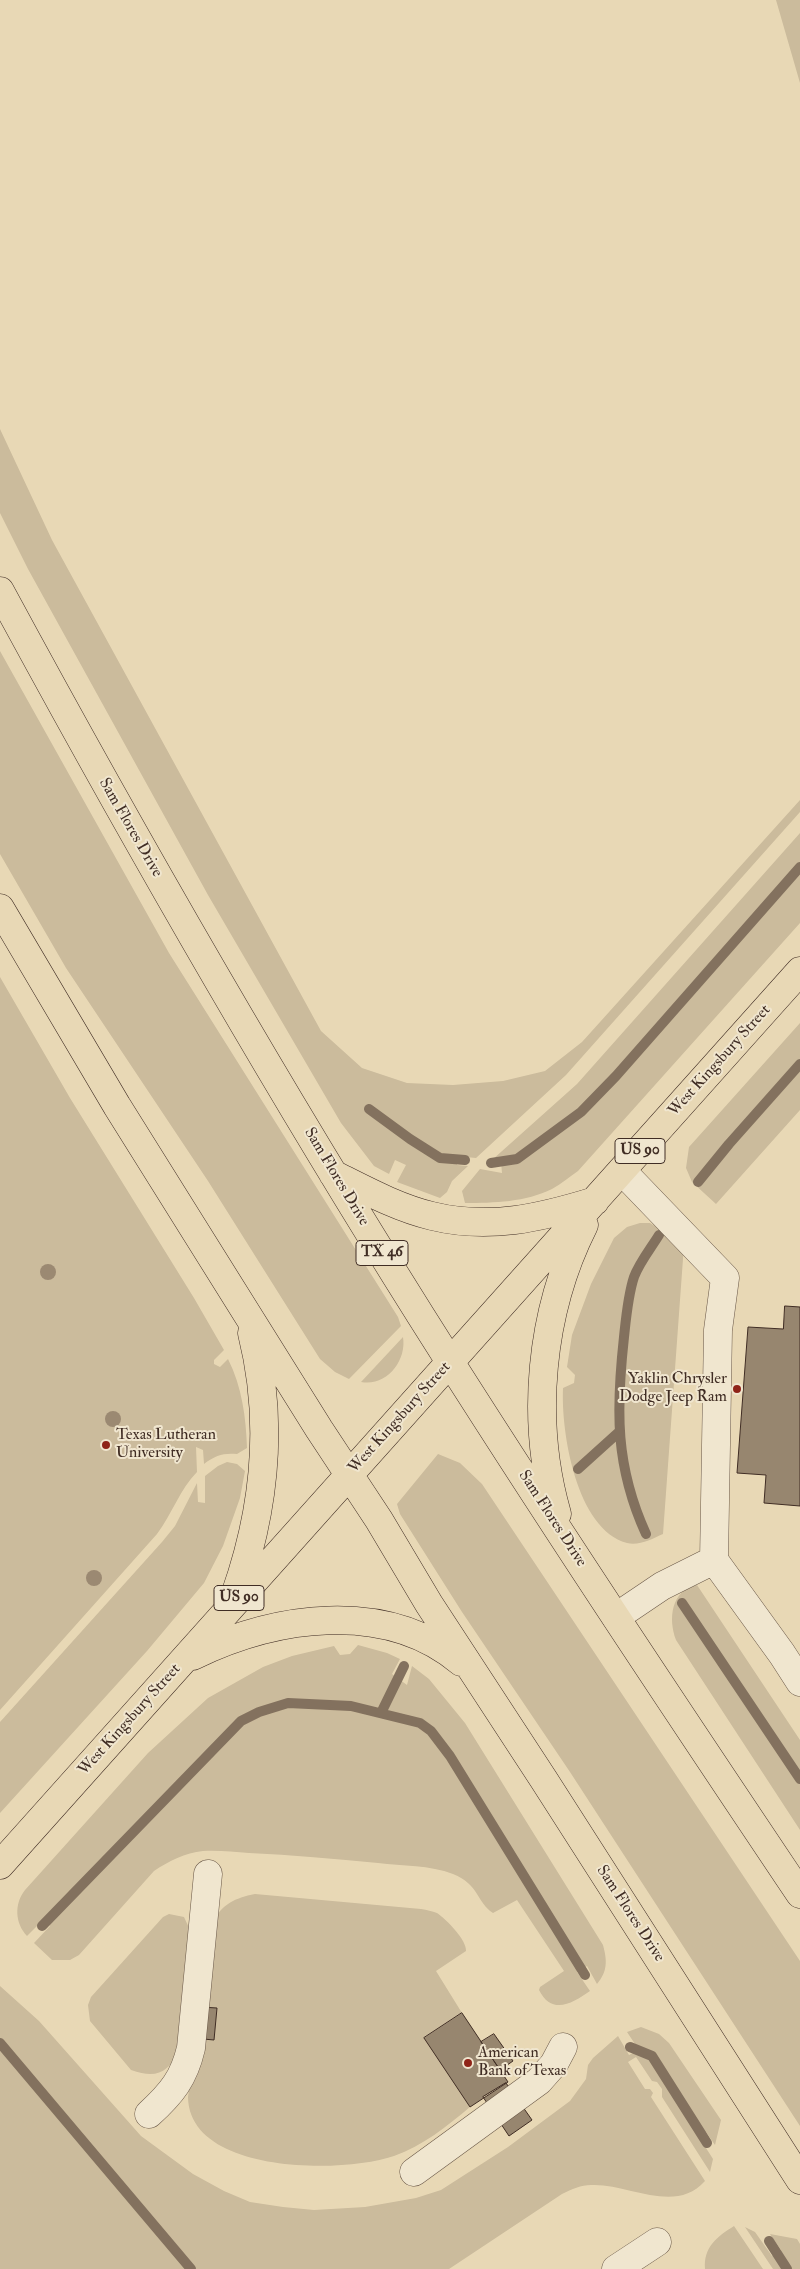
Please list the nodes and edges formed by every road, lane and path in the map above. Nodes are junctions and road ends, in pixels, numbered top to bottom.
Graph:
1 (0, 591) edge
2 (0, 908) edge
3 (800, 971) edge
4 (622, 1171) junction
5 (334, 1174) junction
6 (596, 1201) junction
7 (246, 1312) junction
8 (450, 1361) junction
9 (349, 1475) junction
10 (564, 1537) junction
11 (714, 1560) junction
12 (230, 1608) junction
13 (616, 1617) junction
14 (182, 1662) junction
15 (477, 1677) junction
16 (800, 1682) edge
17 (0, 1865) edge
18 (208, 1874) dead end
19 (800, 1894) edge
20 (563, 2048) dead end
21 (149, 2114) dead end
22 (414, 2172) dead end
23 (800, 2180) edge
24 (657, 2242) dead end
25 (616, 2269) edge

1 - 5 main road, Sam Flores Drive / TX 46
2 - 7 main road, Sam Flores Drive
3 - 4 main road, West Kingsbury Street / US 90
4 - 6 main road, West Kingsbury Street / US 90
4 - 11 lane
5 - 6 main road
5 - 8 main road, Sam Flores Drive / TX 46
6 - 8 main road, West Kingsbury Street / US 90
6 - 10 main road
7 - 9 main road, Sam Flores Drive
7 - 12 main road
8 - 9 main road, West Kingsbury Street / US 90
8 - 10 main road, Sam Flores Drive / TX 46
9 - 12 main road, West Kingsbury Street / US 90
9 - 15 main road, Sam Flores Drive
10 - 13 main road, Sam Flores Drive / TX 46
11 - 13 lane
11 - 16 lane
12 - 14 main road, West Kingsbury Street / US 90
13 - 19 main road, Sam Flores Drive / TX 46
14 - 15 main road
14 - 17 main road, West Kingsbury Street / US 90
15 - 23 main road, Sam Flores Drive
18 - 21 lane
20 - 22 lane
24 - 25 lane

